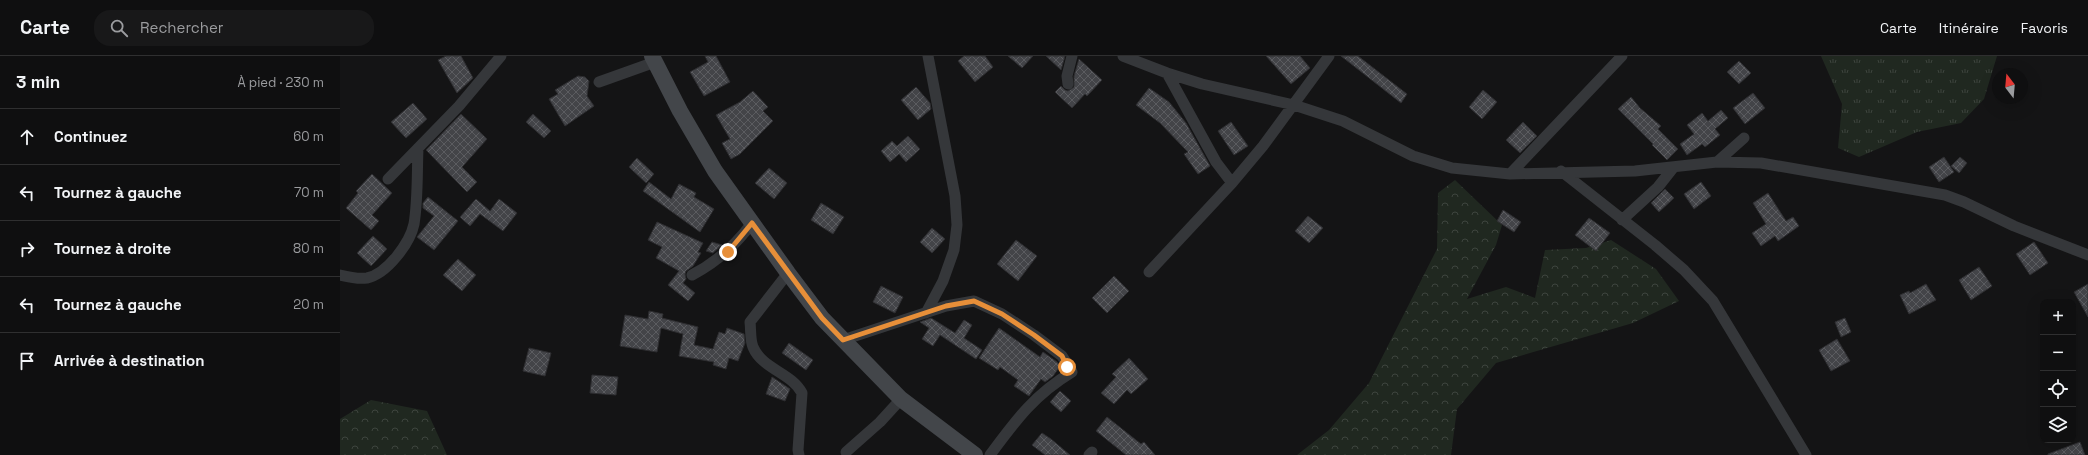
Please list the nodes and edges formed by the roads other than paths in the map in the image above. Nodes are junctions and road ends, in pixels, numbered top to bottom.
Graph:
1 (500, 56) edge
2 (928, 56) edge
3 (1072, 56) edge
4 (1123, 56) edge
5 (1329, 56) edge
6 (1622, 56) edge
7 (654, 59) edge
8 (1167, 73) junction
9 (599, 82) dead end
10 (1068, 84) dead end
11 (1294, 105) junction
12 (1744, 138) dead end
13 (418, 148) junction
14 (1716, 162) junction
15 (1673, 168) junction
16 (1561, 171) junction
17 (1510, 174) junction
18 (388, 179) dead end
19 (1232, 183) junction
20 (1622, 220) junction
21 (752, 223) junction
22 (2088, 255) edge
23 (1149, 272) dead end
24 (788, 273) junction
25 (340, 275) edge
26 (692, 275) dead end
27 (926, 313) junction
28 (843, 340) junction
29 (900, 399) junction
30 (846, 452) dead end
31 (799, 455) edge
32 (975, 455) edge
33 (990, 455) edge
34 (1806, 455) edge

1 - 13 street
2 - 27 street
3 - 10 street
4 - 8 street
5 - 11 street
6 - 17 street
7 - 9 street
7 - 21 main road
8 - 11 street
8 - 19 street
11 - 17 street
11 - 19 street
12 - 14 street
13 - 18 street
13 - 25 street
14 - 15 street
14 - 22 street
15 - 16 street
15 - 20 street
16 - 17 street
16 - 20 street
19 - 23 street
20 - 34 street
21 - 24 main road
21 - 26 street
24 - 28 main road
24 - 31 street
27 - 28 street
27 - 33 street
28 - 29 main road
29 - 30 street
29 - 32 main road

